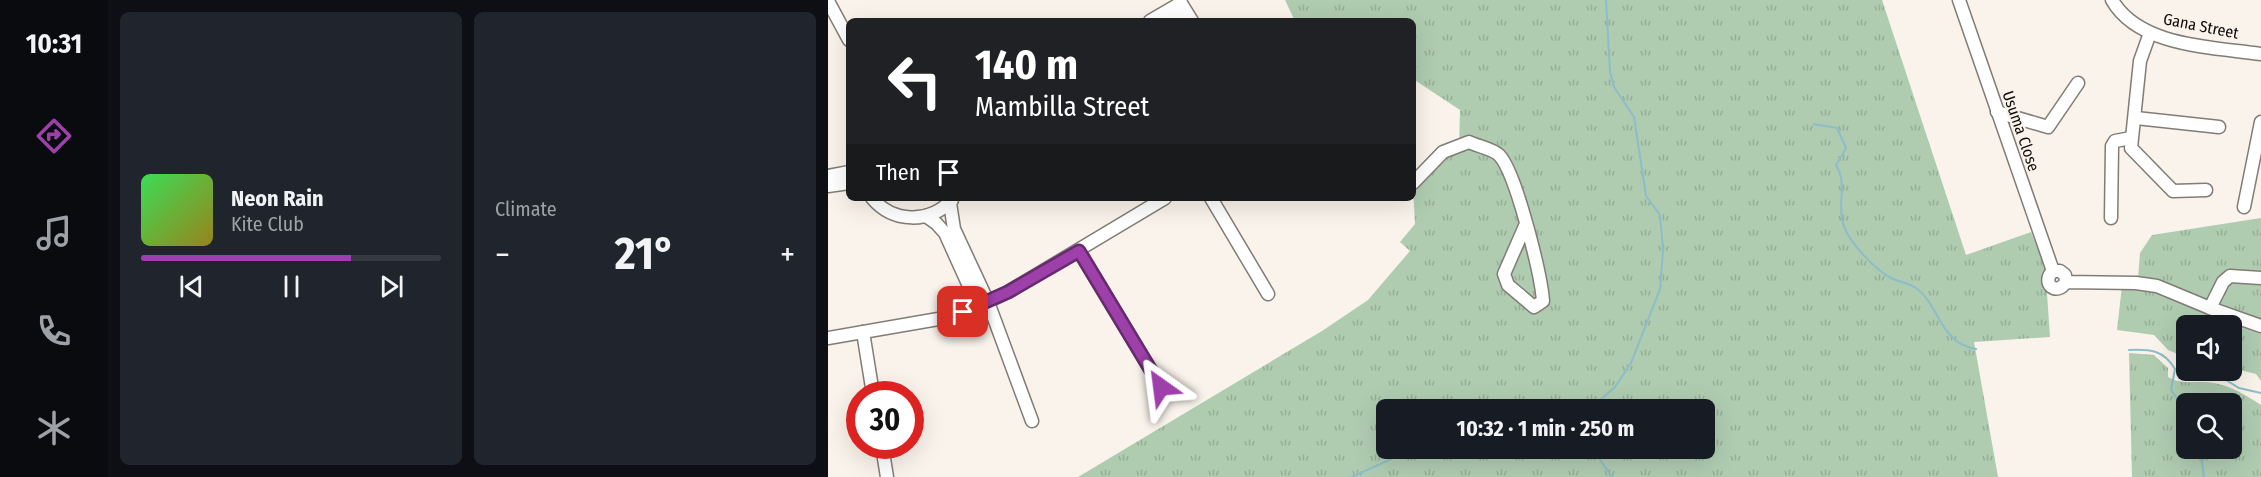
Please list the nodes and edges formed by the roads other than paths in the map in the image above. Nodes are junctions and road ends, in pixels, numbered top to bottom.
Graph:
1 (1959, 0) edge
2 (2112, 0) edge
3 (828, 1) edge
4 (1184, 9) edge
5 (1158, 18) edge
6 (2150, 33) junction
7 (846, 34) edge
8 (2261, 54) edge
9 (2078, 83) dead end
10 (1996, 112) junction
11 (2136, 118) junction
12 (2261, 122) edge
13 (2219, 127) dead end
14 (2131, 138) junction
15 (846, 173) edge
16 (828, 176) edge
17 (1416, 181) edge
18 (846, 183) edge
19 (828, 186) edge
20 (2206, 190) dead end
21 (875, 201) edge
22 (952, 201) edge
23 (1160, 201) edge
24 (1212, 201) edge
25 (2244, 207) dead end
26 (926, 216) junction
27 (2111, 218) dead end
28 (1526, 226) junction
29 (1079, 251) junction
30 (2261, 278) edge
31 (1268, 294) dead end
32 (983, 304) junction
33 (2210, 308) junction
34 (2261, 326) edge
35 (863, 332) junction
36 (828, 338) edge
37 (871, 381) edge
38 (1161, 387) dead end
39 (1032, 421) dead end
40 (884, 459) edge
41 (887, 477) edge

1 - 10 street, Usuma Close
2 - 6 street, Gana Street
3 - 7 street
4 - 5 street
6 - 8 street, Gana Street
6 - 11 street
9 - 10 street
10 - 33 street, Usuma Close
11 - 13 street
11 - 14 street
12 - 25 street
14 - 20 street
14 - 27 street
15 - 16 street
17 - 28 street
18 - 19 street
21 - 26 street
22 - 26 street
22 - 32 street
23 - 29 street
24 - 31 street
26 - 32 street
28 - 28 street
29 - 32 street
29 - 38 street
30 - 33 street
32 - 35 street
32 - 39 street
33 - 34 street, Usuma Close
35 - 36 street
35 - 37 street
40 - 41 street

